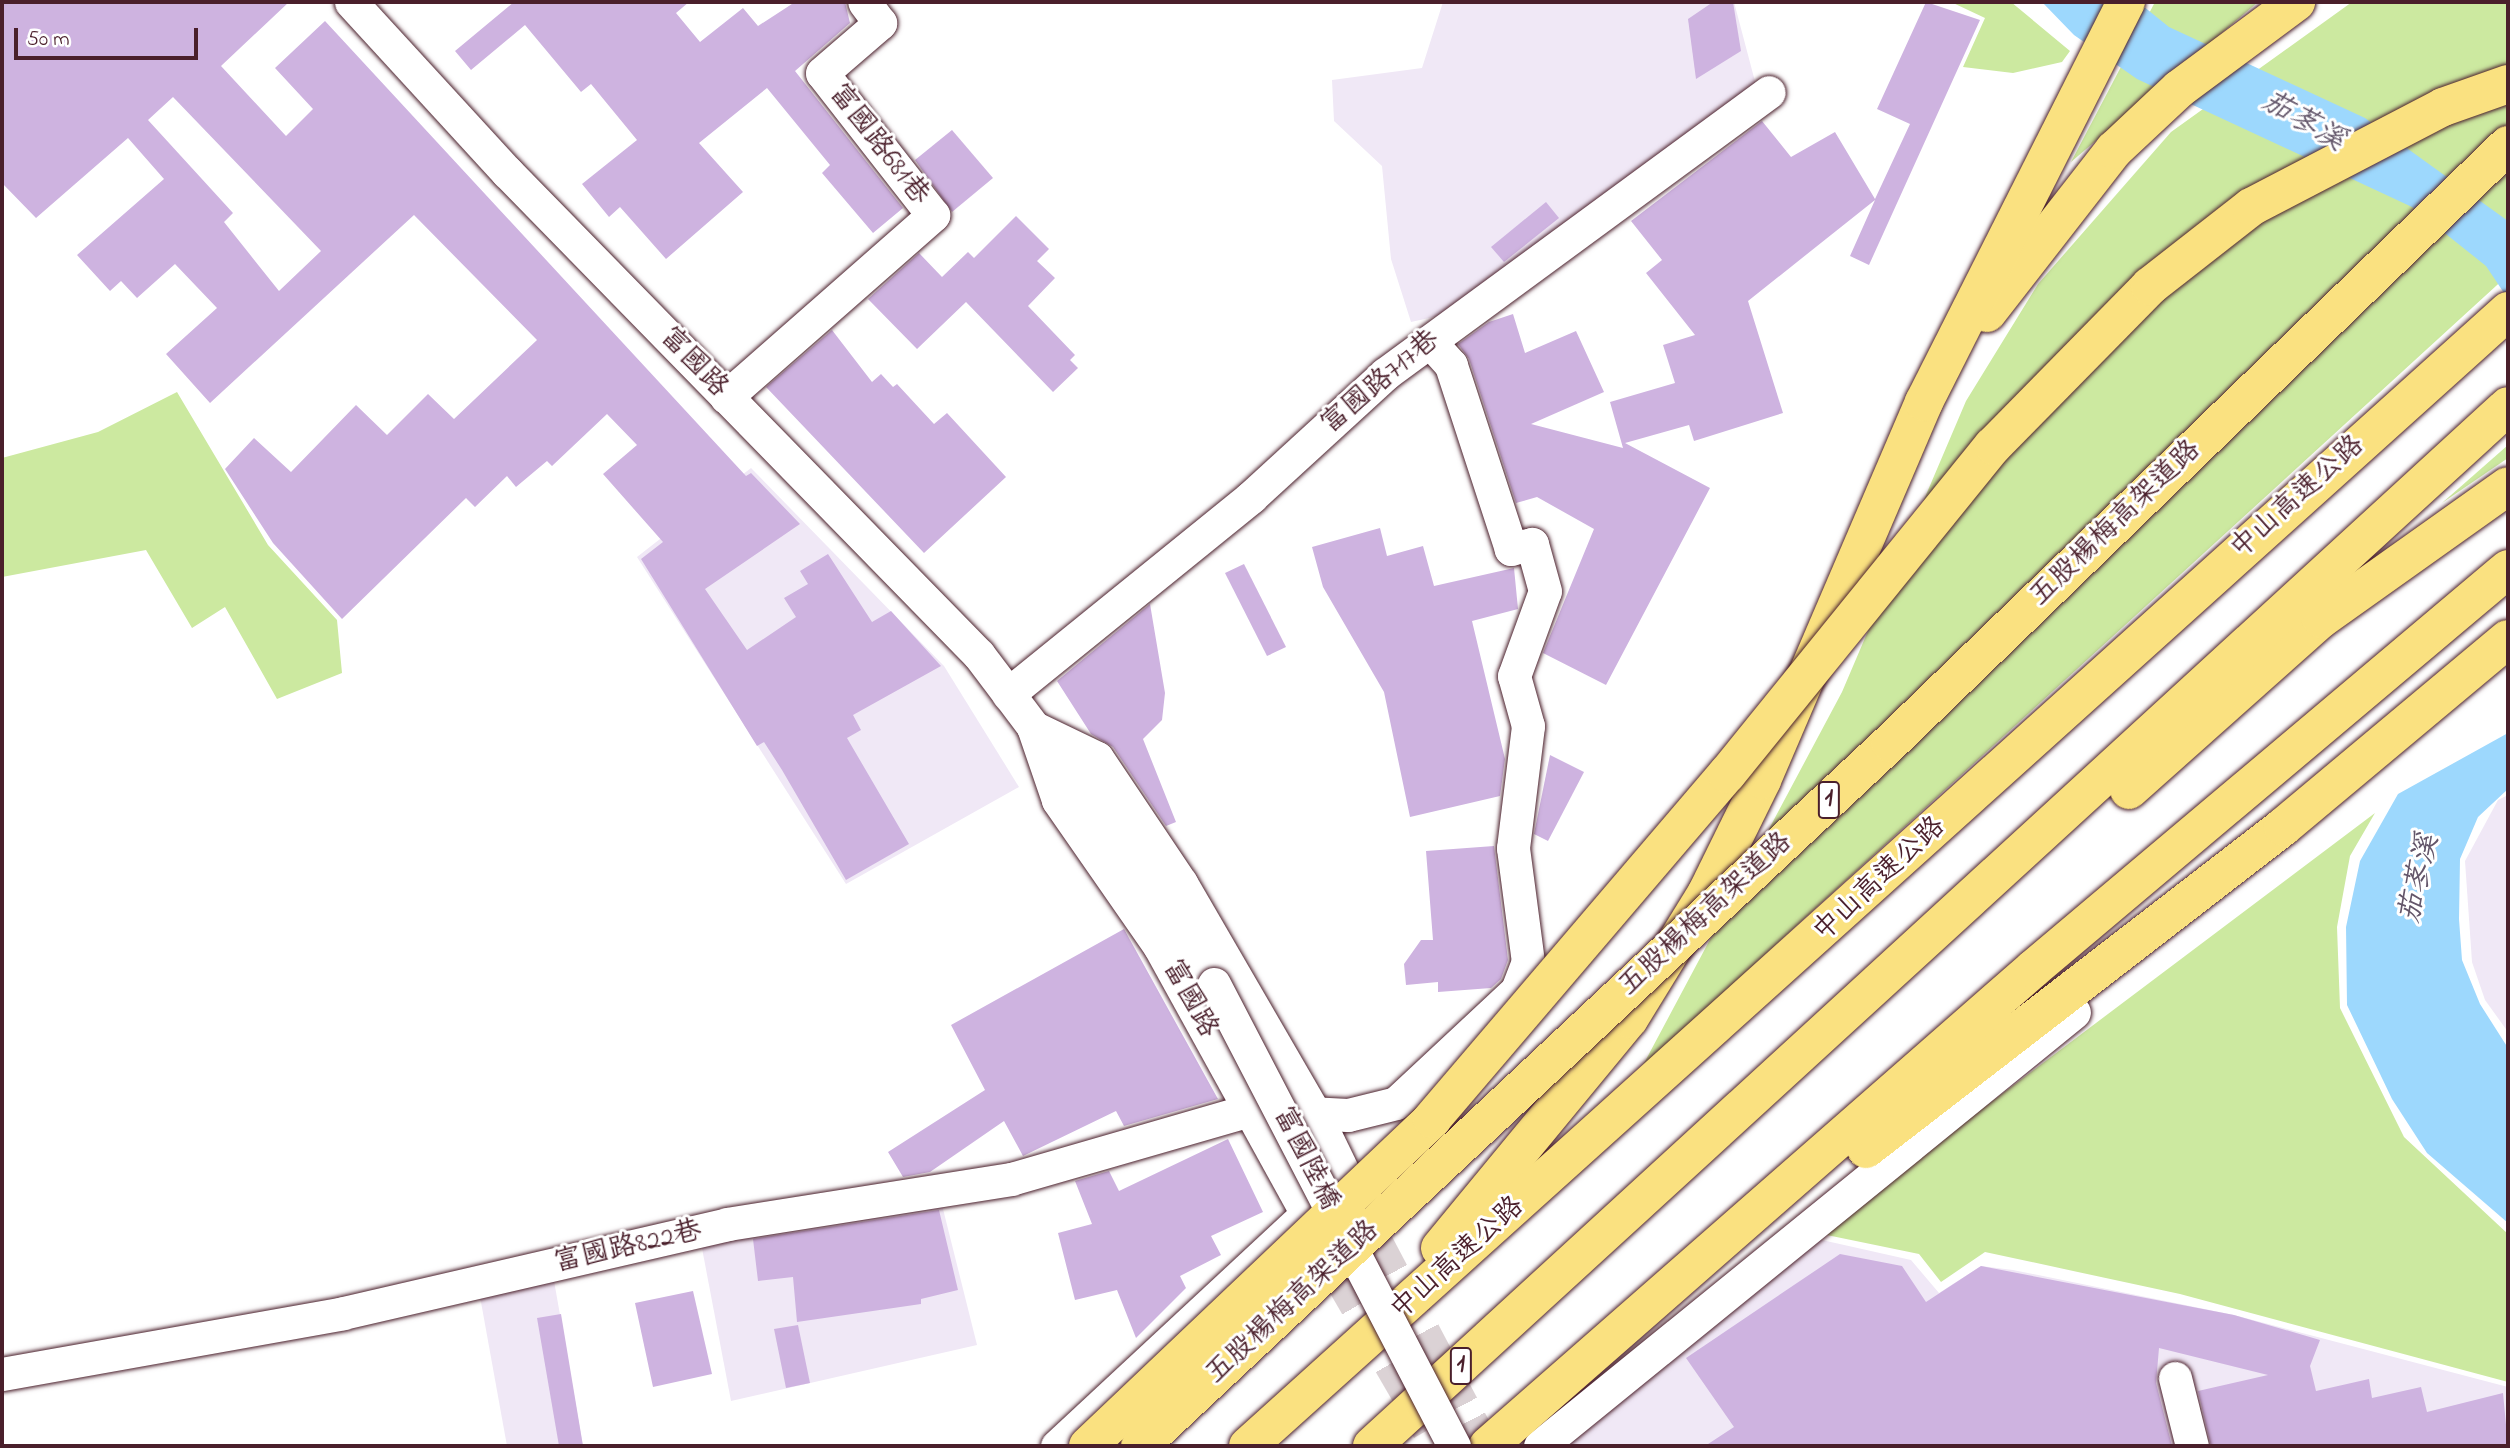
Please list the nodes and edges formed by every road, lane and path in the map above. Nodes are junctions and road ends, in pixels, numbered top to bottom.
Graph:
1 (351, 2) edge
2 (864, 2) edge
3 (2126, 2) edge
4 (2296, 2) edge
5 (2508, 85) edge
6 (1769, 92) dead end
7 (2508, 145) edge
8 (2497, 321) edge
9 (1430, 342) junction
10 (726, 397) junction
11 (1924, 402) junction
12 (2508, 407) edge
13 (2508, 486) edge
14 (2508, 569) edge
15 (2508, 639) edge
16 (1009, 694) junction
17 (1033, 727) junction
18 (1214, 984) joint
19 (2074, 1012) dead end
20 (1250, 1110) junction
21 (1315, 1114) junction
22 (1348, 1181) junction
23 (1306, 1211) junction
24 (1377, 1243) tunnel mouth
25 (1340, 1276) tunnel mouth
26 (1551, 1286) junction
27 (1599, 1355) junction
28 (1343, 1362) junction
29 (2, 1374) edge
30 (2175, 1378) dead end
31 (1057, 1446) edge
32 (1088, 1446) edge
33 (1140, 1446) edge
34 (1248, 1446) edge
35 (1372, 1446) edge
36 (1454, 1446) edge
37 (1488, 1446) edge
38 (1539, 1446) edge
39 (2192, 1446) edge

1 - 10 street, 富國路
2 - 10 street, 富國路681巷
3 - 11 highway
4 - 11 highway
5 - 32 highway, bridge
6 - 9 street, 富國路717巷
7 - 33 highway, 五股楊梅高架道路 / 1, bridge
8 - 28 highway, 中山高速公路
9 - 16 street, 富國路717巷
9 - 21 street, 富國路822巷
10 - 16 street, 富國路
11 - 28 highway
12 - 26 highway, 1
13 - 26 highway
14 - 27 highway
15 - 27 highway
16 - 17 street, 富國路
17 - 18 street, 富國路
17 - 20 street, 富國路
17 - 21 street, 富國路
18 - 36 street, 富國陸橋, bridge
19 - 38 street
20 - 21 street, 富國路822巷
20 - 23 street, 富國路
20 - 29 street, 富國路822巷
21 - 22 street, 富國路
22 - 23 street
22 - 24 street, 富國路
23 - 25 street, 富國路
23 - 31 street
26 - 35 highway, 1
27 - 37 highway
28 - 34 highway, 中山高速公路
30 - 39 street

